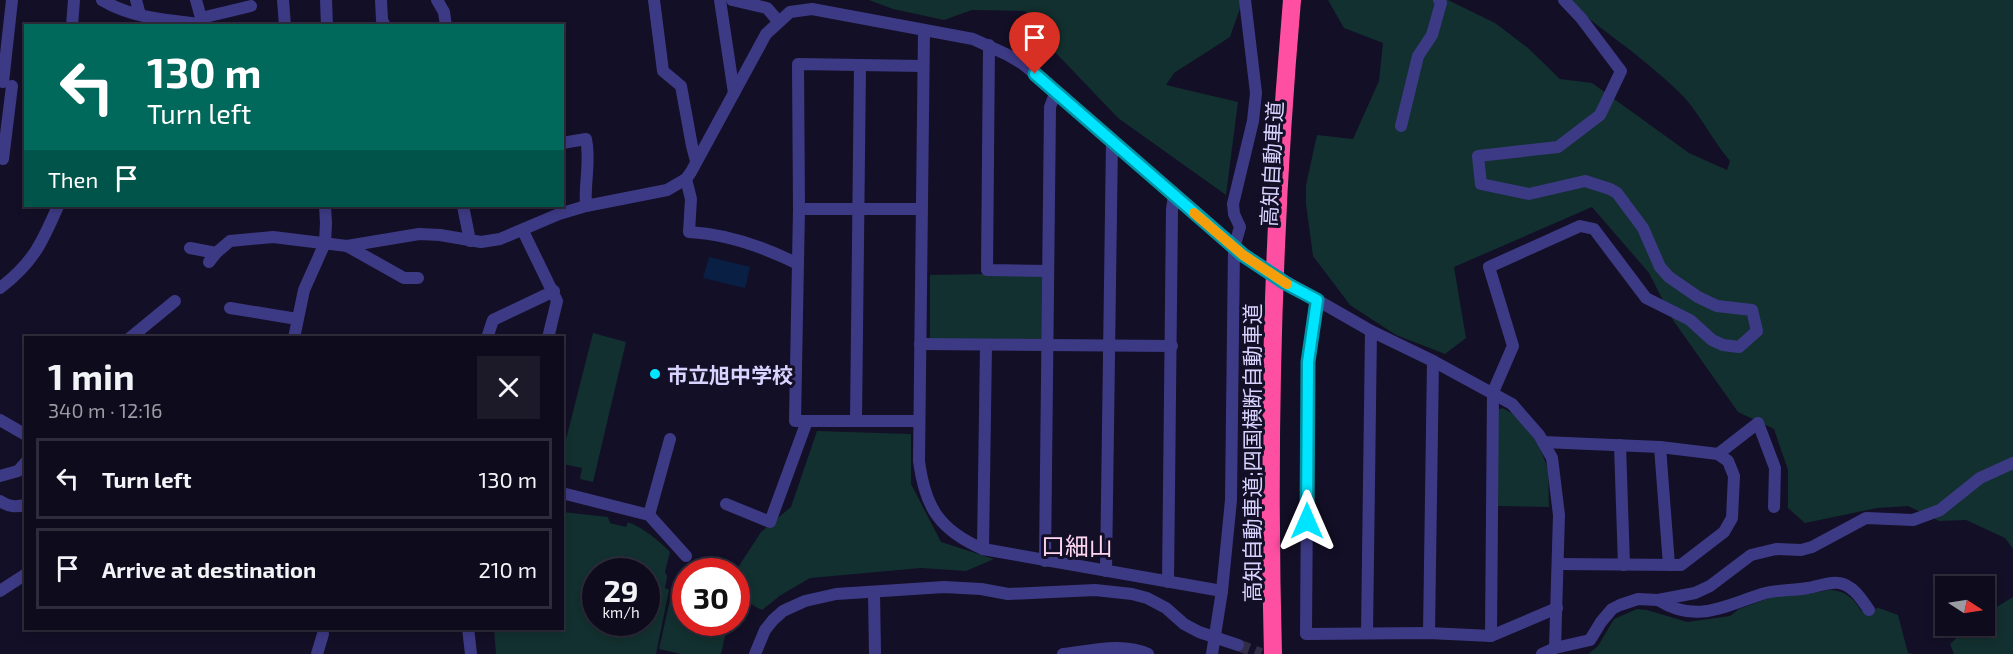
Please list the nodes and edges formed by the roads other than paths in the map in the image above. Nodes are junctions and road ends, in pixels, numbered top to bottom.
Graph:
1 (12, 0) edge
2 (74, 0) edge
3 (102, 0) edge
4 (136, 0) edge
5 (196, 0) edge
6 (283, 0) edge
7 (326, 0) edge
8 (381, 0) edge
9 (437, 0) edge
10 (654, 0) edge
11 (720, 0) edge
12 (732, 0) edge
13 (1245, 0) edge
14 (1292, 0) edge
15 (1303, 0) edge
16 (1438, 0) edge
17 (1564, 0) edge
18 (251, 6) dead end
19 (140, 15) junction
20 (778, 21) junction
21 (204, 23) edge
22 (72, 24) edge
23 (285, 24) edge
24 (327, 24) edge
25 (384, 24) edge
26 (446, 24) edge
27 (924, 30) junction
28 (989, 45) junction
29 (860, 65) junction
30 (922, 66) junction
31 (5, 83) edge
32 (24, 88) edge
33 (1056, 91) junction
34 (734, 93) junction
35 (1401, 126) dead end
36 (1112, 140) junction
37 (564, 143) edge
38 (3, 159) dead end
39 (696, 160) junction
40 (686, 179) junction
41 (1174, 196) junction
42 (586, 206) junction
43 (58, 207) edge
44 (325, 207) edge
45 (463, 207) edge
46 (799, 209) junction
47 (859, 209) junction
48 (921, 209) junction
49 (523, 231) junction
50 (470, 241) junction
51 (325, 243) junction
52 (347, 246) junction
53 (190, 248) dead end
54 (1238, 252) junction
55 (798, 264) junction
56 (1048, 271) junction
57 (418, 278) dead end
58 (0, 288) edge
59 (554, 291) junction
60 (1317, 300) junction
61 (175, 301) dead end
62 (230, 308) dead end
63 (297, 319) junction
64 (1371, 331) junction
65 (132, 336) edge
66 (294, 336) edge
67 (488, 336) edge
68 (548, 336) edge
69 (920, 344) junction
70 (987, 345) junction
71 (1047, 345) junction
72 (1109, 346) junction
73 (1172, 346) junction
74 (1432, 360) junction
75 (1494, 392) junction
76 (0, 420) edge
77 (856, 420) junction
78 (807, 421) junction
79 (919, 421) junction
80 (24, 434) edge
81 (670, 439) dead end
82 (1543, 442) junction
83 (1620, 445) junction
84 (1660, 447) junction
85 (1718, 454) junction
86 (2013, 463) edge
87 (24, 464) edge
88 (0, 476) edge
89 (564, 493) edge
90 (0, 501) edge
91 (726, 504) dead end
92 (24, 505) edge
93 (1774, 507) dead end
94 (650, 514) junction
95 (983, 549) junction
96 (686, 556) dead end
97 (1045, 561) junction
98 (1558, 564) junction
99 (1624, 565) junction
100 (1669, 565) junction
101 (1106, 571) junction
102 (24, 575) edge
103 (1168, 582) junction
104 (0, 591) edge
105 (1221, 591) junction
106 (874, 592) junction
107 (1658, 600) junction
108 (1557, 608) junction
109 (1869, 610) dead end
110 (468, 630) edge
111 (1367, 633) junction
112 (1429, 633) junction
113 (323, 634) dead end
114 (1491, 636) junction
115 (1215, 638) junction
116 (1238, 645) tunnel mouth
117 (1555, 648) junction
118 (1120, 651) edge
119 (317, 654) edge
120 (471, 654) edge
121 (755, 654) edge
122 (876, 654) edge
123 (1063, 654) edge
124 (1148, 654) edge
125 (1212, 654) edge
126 (1273, 654) edge
127 (1283, 654) edge
128 (1542, 654) edge

1 - 31 street
2 - 22 street
3 - 19 street
4 - 19 street
5 - 21 street
6 - 23 street
7 - 24 street
8 - 25 street
9 - 26 street
10 - 39 street
11 - 34 street
12 - 20 street
13 - 54 street
14 - 126 highway, 高知自動車道;四国横断自動車道
15 - 127 highway, 高知自動車道
16 - 35 street
17 - 75 street
18 - 21 street
19 - 21 street
20 - 27 street
20 - 34 street
27 - 28 street
27 - 30 street
28 - 33 street
28 - 56 street
29 - 30 street
29 - 46 street
29 - 47 street
30 - 48 street
31 - 32 street
31 - 38 street
33 - 36 street
33 - 56 street
34 - 39 street
36 - 41 street
36 - 72 street
37 - 42 street
39 - 40 street
40 - 42 street
40 - 55 street
41 - 54 street
41 - 73 street
42 - 49 street
43 - 58 street
44 - 51 street
45 - 50 street
46 - 47 street
46 - 55 street
47 - 48 street
47 - 77 street
48 - 69 street
49 - 50 street
49 - 59 street
50 - 52 street
51 - 52 street
51 - 53 street
51 - 63 street
52 - 57 street
54 - 60 street, bridge
54 - 105 street
55 - 78 street
56 - 71 street
59 - 67 street
59 - 68 street
60 - 64 street
60 - 111 street
61 - 65 street
62 - 63 street
63 - 66 street
64 - 74 street
64 - 111 street
69 - 70 street
69 - 79 street
70 - 71 street
70 - 95 street
71 - 72 street
71 - 97 street
72 - 73 street
72 - 101 street
73 - 103 street
74 - 75 street
74 - 112 street
75 - 82 street
75 - 114 street
76 - 80 street
77 - 78 street
77 - 79 street
78 - 91 street
79 - 95 street
81 - 94 street
82 - 83 street
82 - 98 street
83 - 84 street
83 - 99 street
84 - 85 street
84 - 100 street
85 - 93 street
85 - 100 street
86 - 107 street
87 - 88 street
89 - 94 street
90 - 92 street
94 - 96 street
95 - 97 street
97 - 101 street
98 - 99 street
98 - 108 street
99 - 100 street
101 - 103 street
102 - 104 street
103 - 105 street
105 - 115 street
106 - 115 street
106 - 121 street
106 - 122 street
107 - 109 street
107 - 117 street
108 - 114 street
108 - 117 street
110 - 120 street
111 - 112 street
112 - 114 street
113 - 119 street
115 - 116 street
115 - 125 street
117 - 128 street
118 - 123 street
118 - 124 street

